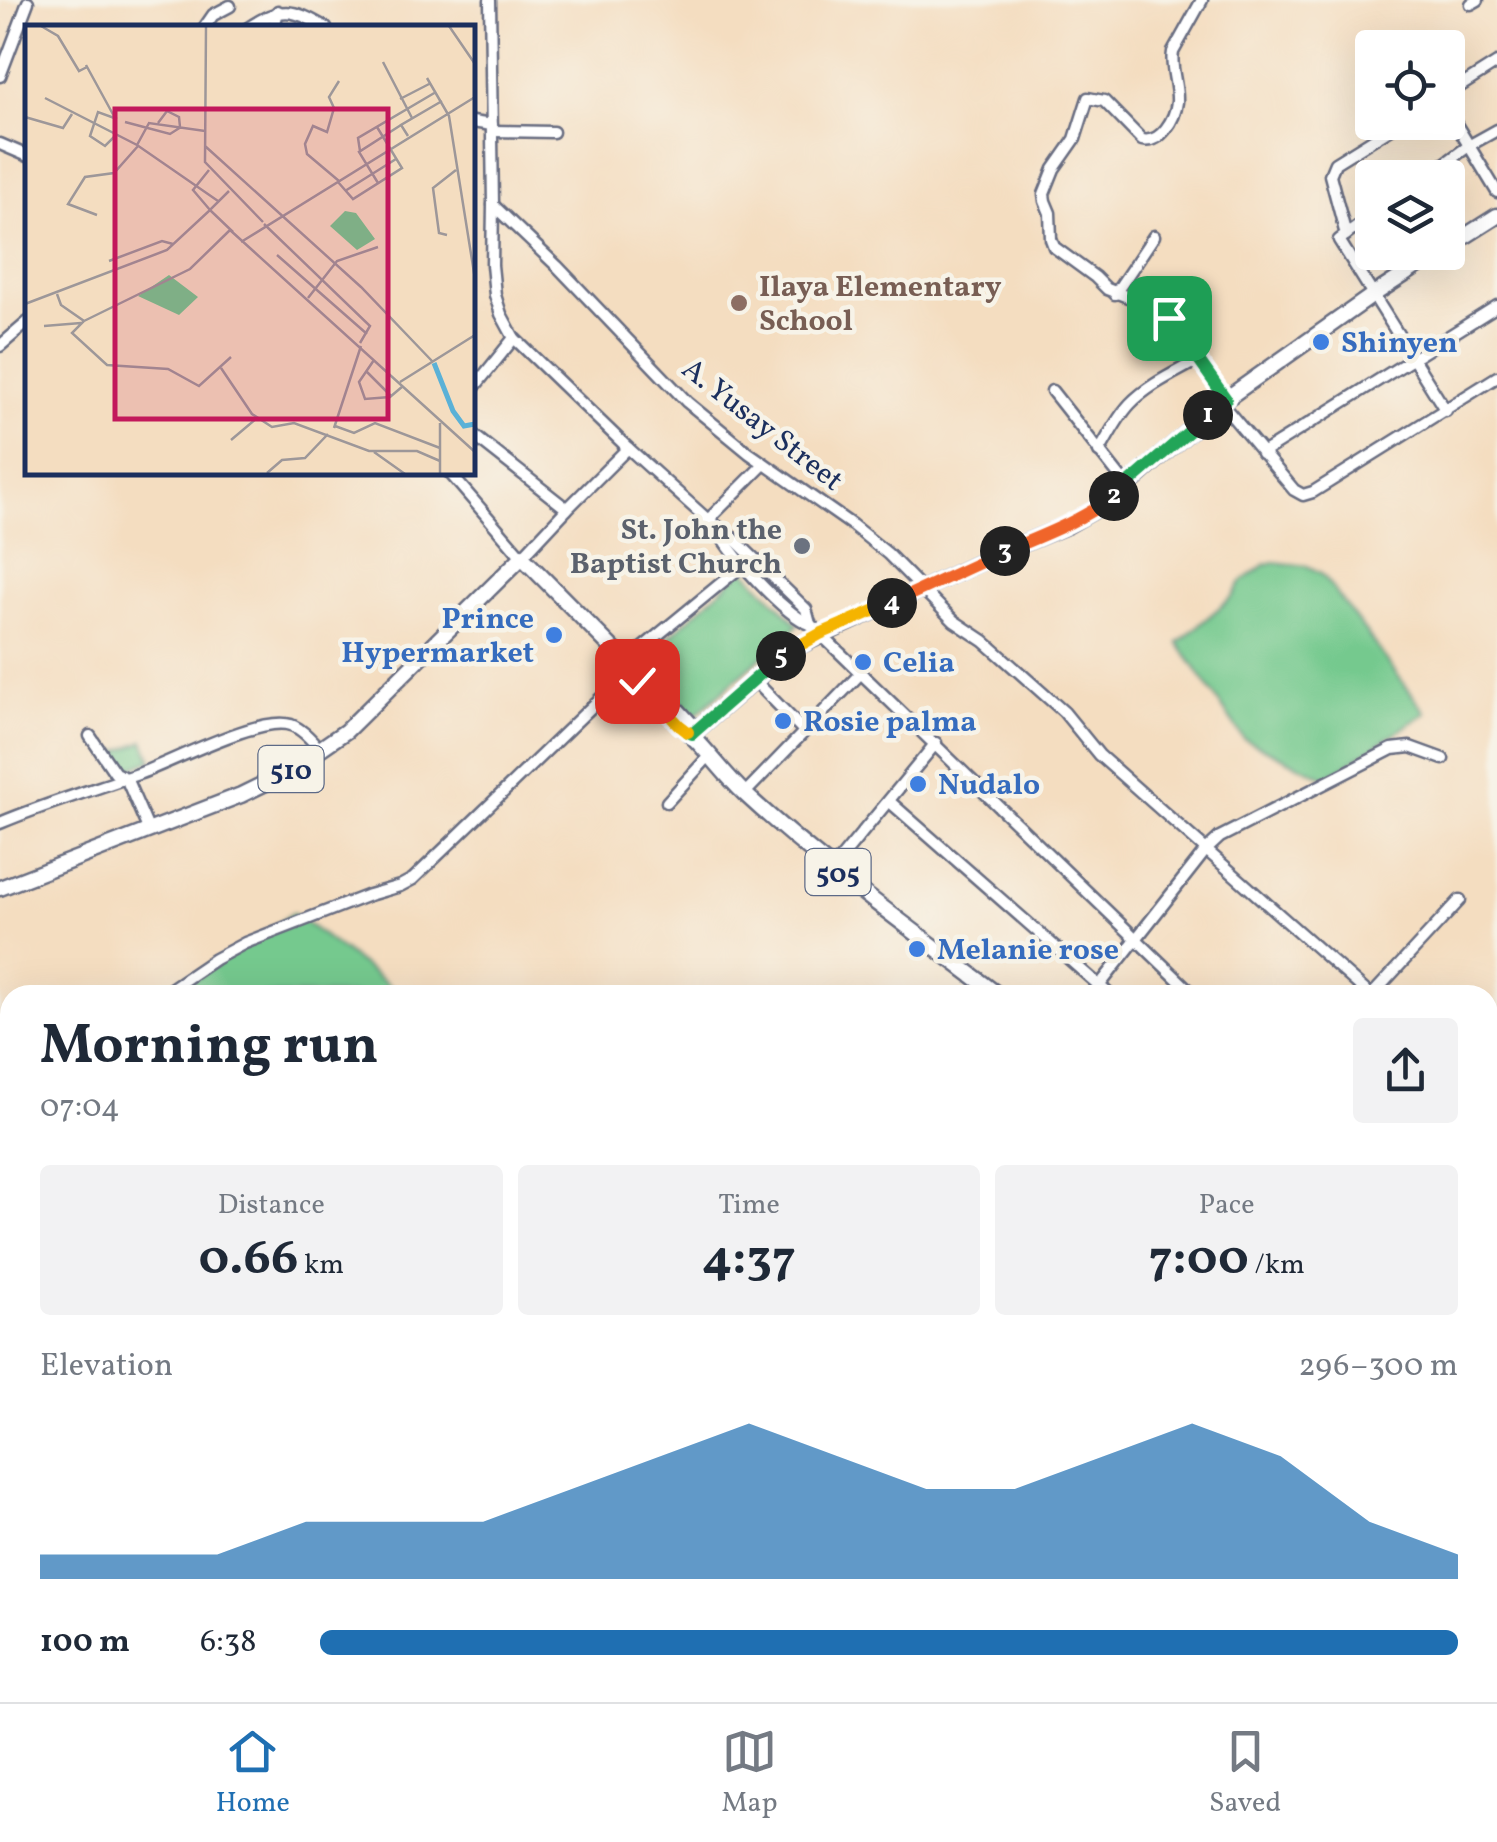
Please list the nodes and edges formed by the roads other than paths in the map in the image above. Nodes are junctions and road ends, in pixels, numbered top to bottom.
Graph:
1 (490, 0) edge
2 (1202, 0) edge
3 (28, 2) edge
4 (230, 6) dead end
5 (278, 11) junction
6 (206, 25) edge
7 (253, 25) edge
8 (275, 25) edge
9 (321, 25) edge
10 (3, 57) edge
11 (1497, 62) edge
12 (0, 76) edge
13 (1465, 83) edge
14 (475, 123) edge
15 (492, 128) junction
16 (1497, 130) edge
17 (553, 132) dead end
18 (1465, 137) edge
19 (1372, 140) edge
20 (1470, 145) junction
21 (1450, 160) edge
22 (1497, 192) edge
23 (494, 205) junction
24 (1497, 216) edge
25 (1355, 228) edge
26 (1346, 235) junction
27 (1154, 236) dead end
28 (1465, 236) edge
29 (1411, 270) edge
30 (1115, 294) junction
31 (1373, 295) junction
32 (1497, 306) edge
33 (25, 325) edge
34 (514, 338) junction
35 (0, 346) edge
36 (1412, 359) junction
37 (1198, 360) junction
38 (1497, 377) edge
39 (475, 386) edge
40 (1052, 391) dead end
41 (1224, 401) junction
42 (1446, 411) junction
43 (475, 436) edge
44 (628, 448) junction
45 (1099, 452) junction
46 (1262, 452) junction
47 (764, 464) junction
48 (452, 475) edge
49 (1128, 486) junction
50 (567, 509) junction
51 (712, 523) junction
52 (522, 558) junction
53 (747, 562) junction
54 (923, 589) junction
55 (815, 629) junction
56 (628, 665) junction
57 (860, 674) junction
58 (754, 680) junction
59 (804, 731) junction
60 (694, 732) junction
61 (90, 736) dead end
62 (936, 744) junction
63 (320, 750) junction
64 (709, 756) junction
65 (1443, 759) dead end
66 (126, 778) junction
67 (744, 793) junction
68 (667, 802) dead end
69 (890, 802) junction
70 (0, 823) edge
71 (149, 831) junction
72 (1206, 850) junction
73 (833, 868) junction
74 (0, 888) edge
75 (1460, 900) dead end
76 (1136, 938) junction
77 (184, 985) edge
78 (985, 985) edge
79 (1090, 985) edge
80 (1099, 985) edge
81 (1184, 985) edge
82 (1360, 985) edge
83 (1380, 985) edge

1 - 15 street
2 - 30 street
3 - 10 street
4 - 6 street
5 - 7 street
5 - 8 street
5 - 9 street
10 - 12 street
11 - 13 street
14 - 15 street
15 - 17 street
15 - 23 street
16 - 20 street
18 - 20 street
19 - 26 street
20 - 21 street
20 - 22 street
23 - 34 street
23 - 47 street, A. Yusay Street
24 - 28 main road
25 - 26 street
26 - 31 street
27 - 30 street
29 - 31 main road
30 - 37 street
31 - 36 street
31 - 41 main road
32 - 36 street
33 - 35 street
34 - 39 street
34 - 44 street
36 - 42 street
36 - 46 street
37 - 41 street
37 - 45 street
38 - 42 street
40 - 45 street
41 - 46 street
41 - 49 main road
42 - 46 street
43 - 50 street
44 - 50 street
44 - 51 street
45 - 49 street
47 - 51 street
47 - 54 street, A. Yusay Street
48 - 52 street
49 - 54 main road
50 - 52 street
51 - 53 street
52 - 56 main road
52 - 63 main road, 510
53 - 55 street
53 - 56 street
54 - 55 main road
54 - 72 street, A. Yusay Street
55 - 57 street
55 - 58 main road
56 - 60 main road
56 - 77 street
57 - 59 street
57 - 62 street
58 - 59 street
58 - 60 main road
59 - 67 street
60 - 64 main road, 505
61 - 66 street
62 - 69 street
62 - 76 street
63 - 66 street
63 - 71 main road, 510
64 - 67 main road, 505
64 - 68 street
65 - 72 street
66 - 70 street
66 - 71 street
67 - 73 main road, 505
69 - 73 street
69 - 79 street
71 - 74 main road, 510
72 - 76 street
72 - 82 street, A. Yusay Street
73 - 78 main road, 505
75 - 83 street
76 - 80 street
76 - 81 street

